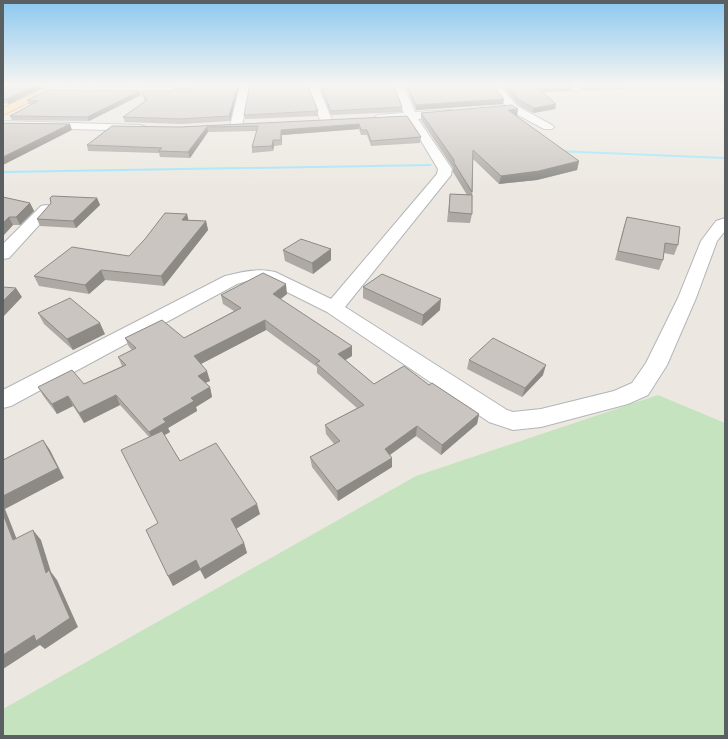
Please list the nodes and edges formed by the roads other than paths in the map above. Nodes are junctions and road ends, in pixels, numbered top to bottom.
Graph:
1 (235, 118) edge
2 (412, 118) edge
3 (532, 118) edge
4 (3, 124) edge
5 (251, 125) edge
6 (548, 127) dead end
7 (154, 128) edge
8 (46, 209) edge
9 (725, 223) edge
10 (3, 254) edge
11 (334, 308) junction
12 (3, 400) edge

1 - 5 street
2 - 11 street
3 - 6 street
4 - 7 street
8 - 10 street
9 - 11 street
11 - 12 street

